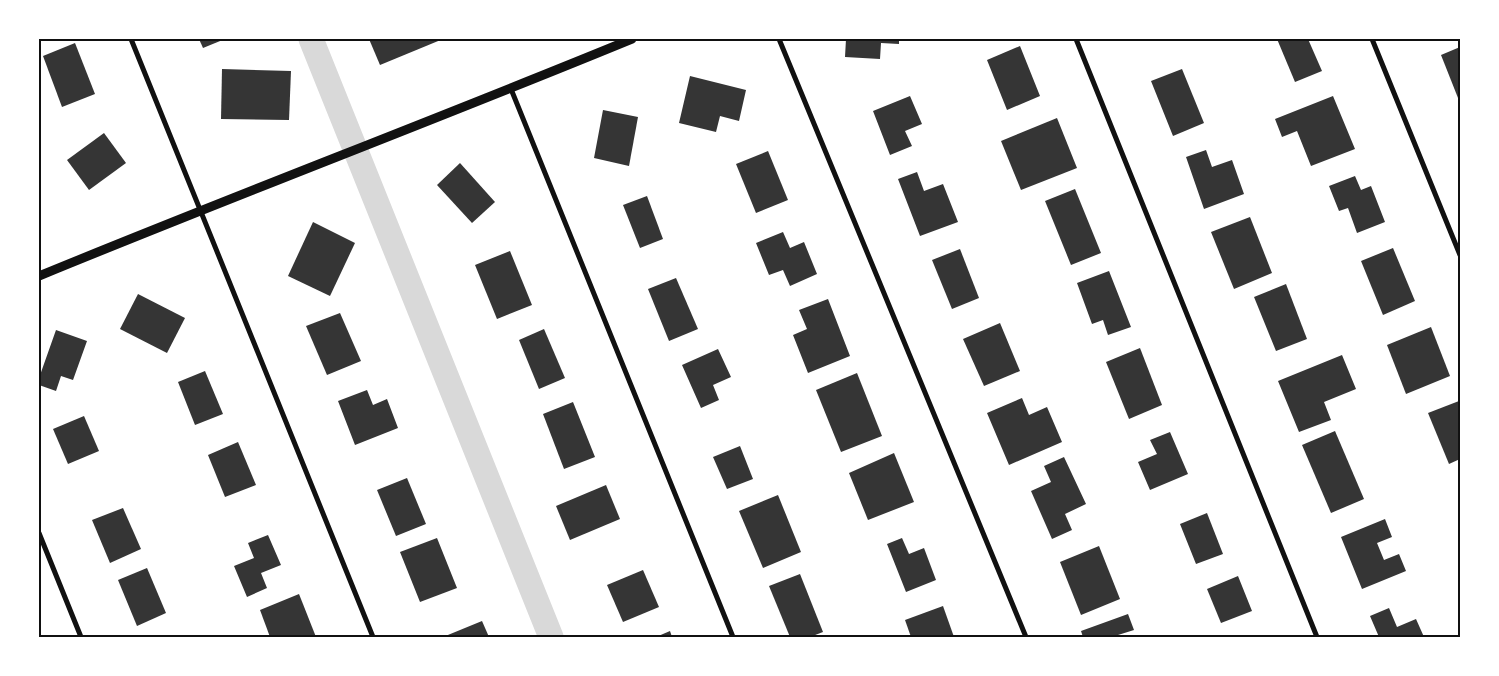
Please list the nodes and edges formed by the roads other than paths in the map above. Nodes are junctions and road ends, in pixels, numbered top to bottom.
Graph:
1 (130, 39) edge
2 (632, 39) edge
3 (779, 39) edge
4 (1076, 39) edge
5 (1372, 39) edge
6 (510, 89) junction
7 (199, 210) junction
8 (1460, 255) edge
9 (39, 276) edge
10 (39, 533) edge
11 (81, 637) edge
12 (373, 637) edge
13 (733, 637) edge
14 (1026, 637) edge
15 (1317, 637) edge

1 - 7 street
2 - 6 street
3 - 14 street
4 - 15 street
5 - 8 street
6 - 7 street
6 - 13 street
7 - 9 street
7 - 12 street
10 - 11 street

